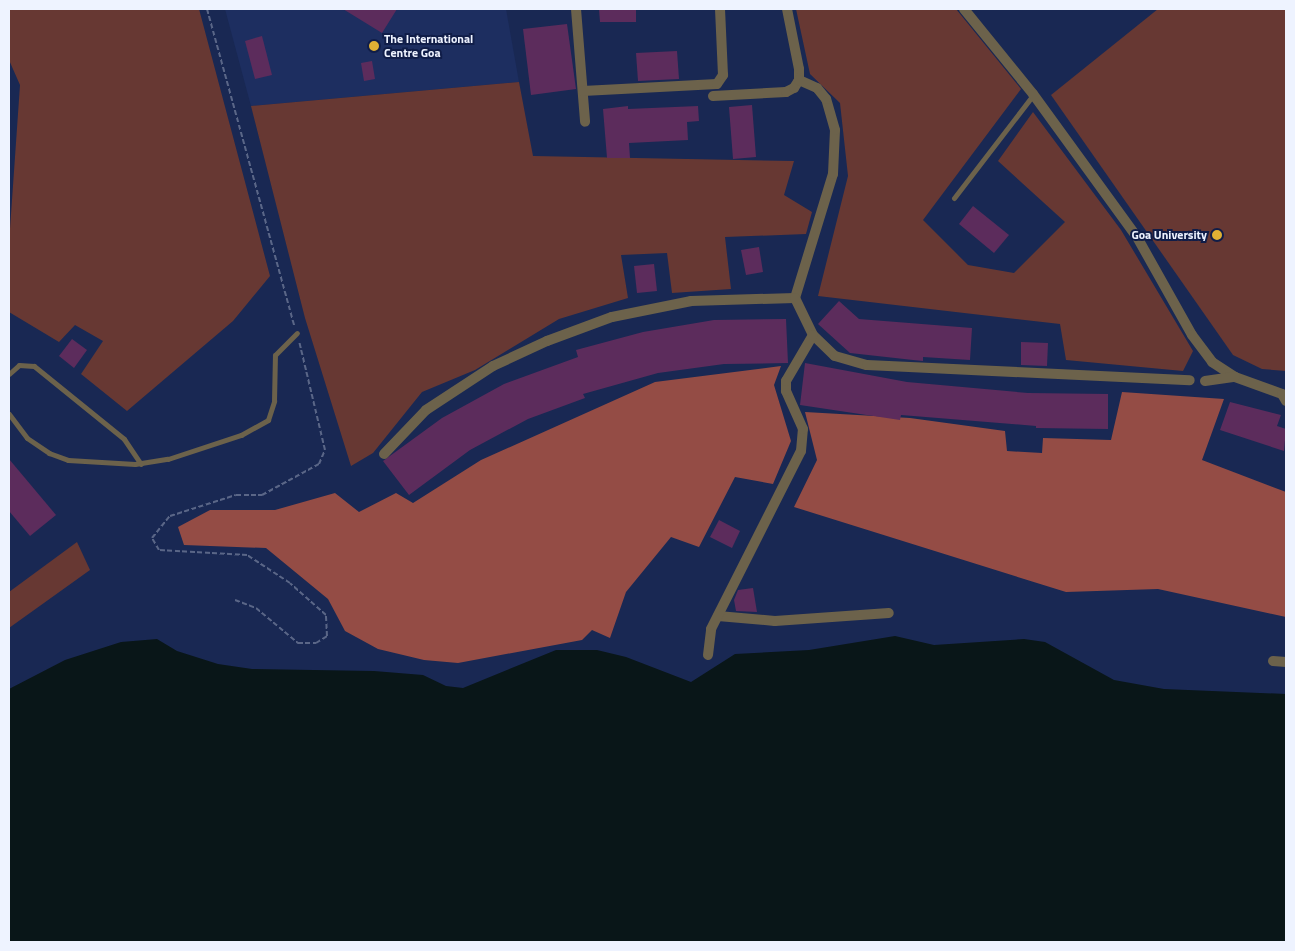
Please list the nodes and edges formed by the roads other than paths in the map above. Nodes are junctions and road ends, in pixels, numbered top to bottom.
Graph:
1 (576, 9) edge
2 (720, 9) edge
3 (787, 9) edge
4 (964, 9) edge
5 (799, 80) junction
6 (583, 91) junction
7 (1033, 94) junction
8 (713, 96) dead end
9 (585, 122) dead end
10 (954, 198) dead end
11 (795, 298) junction
12 (297, 333) road end
13 (813, 336) junction
14 (9, 374) edge
15 (1235, 378) junction
16 (1190, 380) dead end
17 (1205, 381) dead end
18 (1285, 396) edge
19 (9, 414) edge
20 (384, 454) dead end
21 (141, 464) junction
22 (889, 613) dead end
23 (718, 616) junction
24 (708, 655) dead end
25 (1273, 661) dead end
26 (1286, 662) edge

1 - 6 street
2 - 6 street
3 - 5 street
4 - 7 street
5 - 8 street
5 - 11 street
6 - 9 street
7 - 10 lane
7 - 15 street
11 - 13 street
11 - 20 street
12 - 21 lane
13 - 16 street
13 - 23 street
14 - 21 lane
15 - 17 street
15 - 18 street
19 - 21 lane
22 - 23 street
23 - 24 street
25 - 26 street

